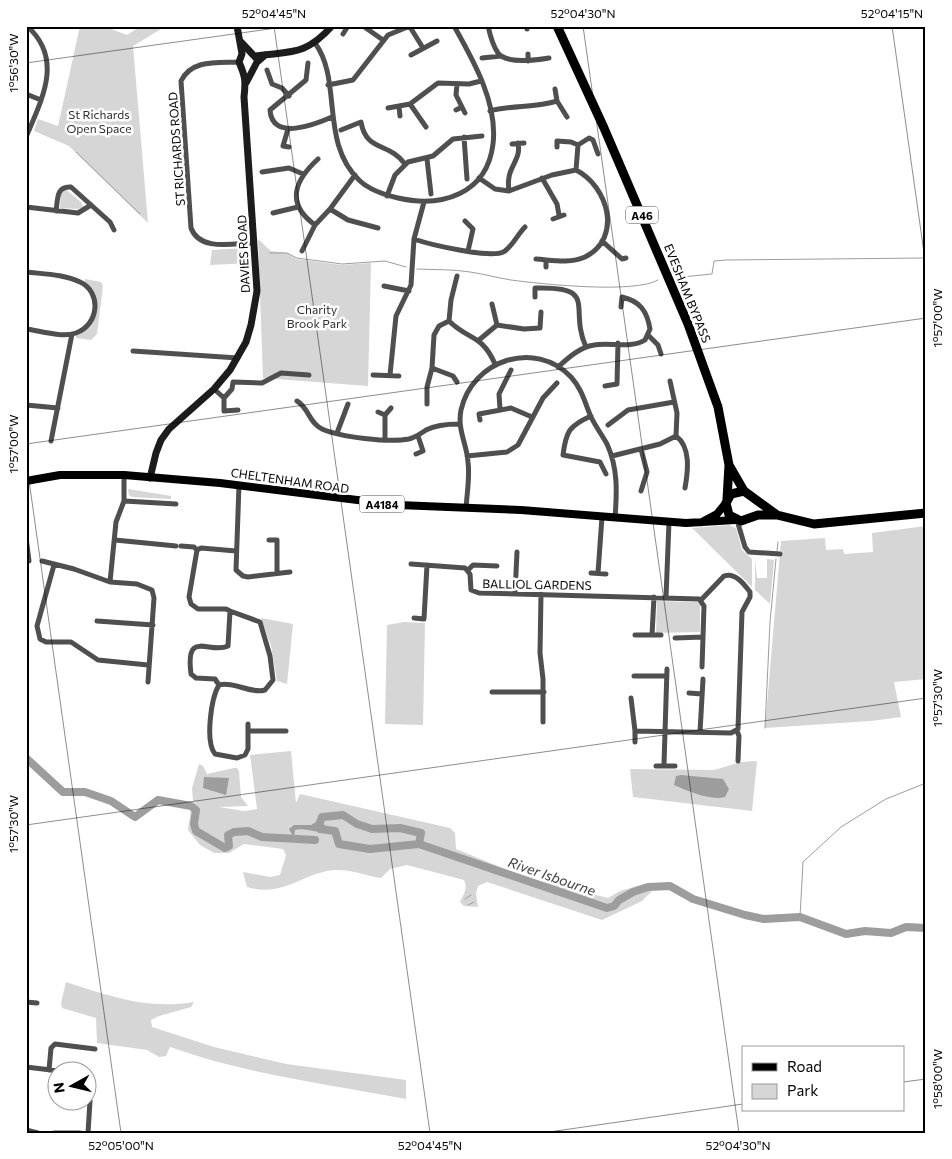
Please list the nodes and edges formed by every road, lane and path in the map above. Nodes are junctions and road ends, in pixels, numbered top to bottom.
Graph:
1 (27, 26) edge
2 (237, 26) edge
3 (332, 26) edge
4 (348, 26) edge
5 (363, 26) edge
6 (410, 26) edge
7 (488, 26) edge
8 (557, 26) edge
9 (457, 27) edge
10 (343, 34) dead end
11 (383, 40) junction
12 (240, 41) junction
13 (436, 41) dead end
14 (315, 42) junction
15 (423, 48) junction
16 (411, 54) dead end
17 (528, 54) dead end
18 (502, 56) junction
19 (240, 58) junction
20 (482, 58) dead end
21 (549, 58) dead end
22 (255, 60) junction
23 (528, 61) junction
24 (308, 63) dead end
25 (243, 68) junction
26 (267, 70) dead end
27 (482, 81) junction
28 (246, 83) junction
29 (457, 84) junction
30 (328, 85) junction
31 (555, 89) dead end
32 (26, 94) edge
33 (289, 96) junction
34 (41, 100) junction
35 (557, 101) junction
36 (410, 104) junction
37 (399, 107) junction
38 (462, 107) junction
39 (388, 108) dead end
40 (456, 110) dead end
41 (490, 111) junction
42 (465, 114) dead end
43 (400, 116) dead end
44 (332, 117) junction
45 (566, 117) dead end
46 (426, 127) dead end
47 (288, 129) junction
48 (341, 130) dead end
49 (482, 136) dead end
50 (26, 137) edge
51 (464, 138) junction
52 (512, 144) dead end
53 (578, 145) junction
54 (289, 147) dead end
55 (557, 147) dead end
56 (598, 154) dead end
57 (318, 158) dead end
58 (427, 159) junction
59 (405, 164) junction
60 (576, 170) junction
61 (262, 172) dead end
62 (303, 174) junction
63 (354, 175) junction
64 (479, 178) junction
65 (542, 178) junction
66 (467, 179) dead end
67 (509, 191) junction
68 (431, 194) dead end
69 (387, 196) junction
70 (424, 202) junction
71 (92, 205) junction
72 (26, 207) edge
73 (298, 207) junction
74 (330, 209) junction
75 (56, 210) junction
76 (273, 213) dead end
77 (553, 219) dead end
78 (465, 221) dead end
79 (315, 225) junction
80 (525, 227) dead end
81 (378, 228) dead end
82 (114, 230) dead end
83 (414, 238) junction
84 (602, 241) junction
85 (254, 243) junction
86 (302, 251) dead end
87 (468, 251) junction
88 (626, 258) dead end
89 (536, 259) dead end
90 (546, 260) junction
91 (546, 268) dead end
92 (26, 272) edge
93 (457, 276) dead end
94 (384, 286) dead end
95 (392, 286) junction
96 (409, 290) junction
97 (392, 294) dead end
98 (535, 297) dead end
99 (492, 304) dead end
100 (621, 307) dead end
101 (541, 312) dead end
102 (450, 320) junction
103 (497, 325) junction
104 (26, 329) edge
105 (72, 334) junction
106 (649, 336) junction
107 (479, 340) junction
108 (618, 343) junction
109 (586, 347) junction
110 (133, 351) dead end
111 (661, 354) dead end
112 (238, 358) junction
113 (495, 364) junction
114 (558, 367) junction
115 (432, 368) junction
116 (511, 370) dead end
117 (309, 374) dead end
118 (373, 375) dead end
119 (390, 375) junction
120 (399, 376) dead end
121 (670, 381) dead end
122 (457, 382) dead end
123 (557, 382) dead end
124 (605, 386) dead end
125 (214, 389) junction
126 (224, 398) junction
127 (297, 401) dead end
128 (674, 402) junction
129 (348, 404) dead end
130 (427, 404) dead end
131 (26, 405) edge
132 (58, 408) junction
133 (391, 408) dead end
134 (500, 409) junction
135 (238, 410) dead end
136 (378, 412) dead end
137 (385, 415) junction
138 (591, 416) junction
139 (532, 417) junction
140 (480, 420) dead end
141 (460, 424) junction
142 (608, 425) dead end
143 (337, 433) junction
144 (418, 436) junction
145 (676, 436) junction
146 (385, 440) junction
147 (51, 441) dead end
148 (641, 449) junction
149 (416, 454) dead end
150 (467, 456) junction
151 (612, 456) junction
152 (729, 465) junction
153 (606, 474) dead end
154 (124, 475) junction
155 (150, 478) junction
156 (26, 481) edge
157 (238, 486) junction
158 (685, 488) dead end
159 (641, 491) dead end
160 (748, 492) junction
161 (124, 500) junction
162 (726, 501) junction
163 (176, 504) dead end
164 (466, 508) junction
165 (926, 512) edge
166 (778, 515) junction
167 (602, 517) junction
168 (615, 518) junction
169 (750, 518) junction
170 (736, 520) junction
171 (669, 522) junction
172 (700, 522) junction
173 (742, 534) junction
174 (26, 537) edge
175 (284, 539) dead end
176 (115, 540) junction
177 (269, 540) dead end
178 (278, 540) junction
179 (199, 549) junction
180 (236, 551) junction
181 (517, 552) dead end
182 (780, 554) dead end
183 (29, 561) dead end
184 (42, 562) dead end
185 (411, 564) dead end
186 (54, 565) junction
187 (430, 565) junction
188 (497, 566) dead end
189 (468, 570) junction
190 (277, 572) junction
191 (290, 572) dead end
192 (592, 573) dead end
193 (598, 573) junction
194 (606, 574) dead end
195 (110, 582) junction
196 (515, 594) junction
197 (541, 594) junction
198 (654, 597) junction
199 (666, 597) junction
200 (701, 600) junction
201 (230, 611) junction
202 (414, 618) dead end
203 (97, 621) dead end
204 (153, 625) junction
205 (635, 635) dead end
206 (652, 635) junction
207 (661, 635) dead end
208 (703, 637) junction
209 (675, 638) dead end
210 (148, 665) junction
211 (702, 667) dead end
212 (667, 669) dead end
213 (634, 676) dead end
214 (666, 676) junction
215 (703, 679) dead end
216 (148, 682) dead end
217 (220, 685) junction
218 (492, 692) dead end
219 (544, 692) junction
220 (689, 693) dead end
221 (702, 694) junction
222 (631, 698) dead end
223 (543, 722) dead end
224 (248, 724) dead end
225 (248, 731) junction
226 (286, 731) dead end
227 (635, 731) junction
228 (737, 731) junction
229 (665, 732) junction
230 (700, 732) junction
231 (635, 742) dead end
232 (738, 760) dead end
233 (664, 764) junction
234 (656, 766) dead end
235 (675, 766) dead end
236 (26, 1002) edge
237 (37, 1002) dead end
238 (95, 1049) dead end
239 (50, 1062) edge
240 (26, 1068) edge
241 (48, 1070) edge
242 (89, 1112) edge
243 (26, 1130) edge
244 (38, 1133) edge
245 (54, 1133) edge
246 (80, 1133) edge
247 (88, 1133) edge

1 - 34 street
2 - 12 street, DAVIES ROAD
3 - 14 street
4 - 10 street
5 - 11 street
6 - 11 street
6 - 15 street
7 - 18 street
8 - 152 highway, EVESHAM BYPASS / A46
9 - 27 street
11 - 30 street
12 - 19 street, DAVIES ROAD
12 - 22 street
13 - 15 street
14 - 22 street
14 - 30 street
15 - 16 street
17 - 23 street
18 - 20 street
18 - 23 street
19 - 22 street
19 - 25 street, DAVIES ROAD
19 - 85 street, ST RICHARDS ROAD
21 - 23 street
22 - 25 street
22 - 28 street, DAVIES ROAD
24 - 33 street
25 - 28 street, DAVIES ROAD
26 - 33 street
27 - 29 street
27 - 41 street
28 - 85 street, DAVIES ROAD
29 - 36 street
29 - 38 street
30 - 44 street
31 - 35 street
32 - 34 street
33 - 47 street
34 - 50 street
35 - 41 street
35 - 45 street
36 - 37 street
36 - 46 street
37 - 39 street
37 - 43 street
38 - 40 street
38 - 42 street
41 - 64 street
44 - 47 street
44 - 63 street
47 - 54 street
48 - 59 street
49 - 51 street
51 - 58 street
51 - 66 street
52 - 67 street
53 - 55 street
53 - 56 street
53 - 60 street
57 - 62 street
58 - 59 street
58 - 68 street
59 - 69 street
60 - 65 street
60 - 84 street
61 - 62 street
62 - 73 street
63 - 69 street
63 - 74 street
64 - 67 street
64 - 70 street
65 - 67 street
65 - 77 street
69 - 70 street
70 - 83 street
71 - 75 street
71 - 75 street
71 - 82 street
72 - 75 street
73 - 76 street
73 - 79 street
74 - 79 street
74 - 81 street
78 - 87 street
79 - 86 street
80 - 87 street
83 - 87 street
83 - 96 street
84 - 88 street
84 - 90 street
85 - 112 street, DAVIES ROAD
89 - 90 street
90 - 91 street
92 - 105 street
93 - 102 street
94 - 95 street
95 - 96 street
95 - 97 street
96 - 119 street
98 - 109 street
99 - 103 street
100 - 106 street
101 - 103 street
102 - 107 street
102 - 115 street
103 - 107 street
104 - 105 street
105 - 132 street
106 - 108 street
106 - 111 street
107 - 113 street
108 - 109 street
108 - 124 street
109 - 114 street
110 - 112 street
112 - 125 street, DAVIES ROAD
113 - 114 street
113 - 141 street
114 - 138 street
115 - 122 street
115 - 130 street
116 - 134 street
117 - 126 street
118 - 119 street
119 - 120 street
121 - 128 street
123 - 139 street
125 - 126 street
125 - 155 street, DAVIES ROAD
126 - 135 street
127 - 143 street
128 - 142 street
128 - 145 street
129 - 143 street
131 - 132 street
132 - 147 street
133 - 137 street
134 - 139 street
134 - 140 street
136 - 137 street
137 - 146 street
138 - 151 street
138 - 153 street
139 - 150 street
141 - 144 street
141 - 150 street
143 - 146 street
144 - 146 street
144 - 149 street
145 - 148 street
145 - 158 street
148 - 151 street
148 - 159 street
150 - 164 street
151 - 168 street
152 - 160 highway, EVESHAM BYPASS / A46
152 - 162 highway, EVESHAM BYPASS / A46
154 - 155 main road, CHELTENHAM ROAD / A4184
154 - 156 main road, CHELTENHAM ROAD / A4184
154 - 161 street
155 - 157 main road, CHELTENHAM ROAD / A4184
157 - 164 main road, CHELTENHAM ROAD / A4184
157 - 180 street
160 - 162 highway
160 - 166 highway, A46
160 - 169 highway
161 - 163 street
161 - 176 street
162 - 170 highway
162 - 172 main road
164 - 167 main road, CHELTENHAM ROAD / A4184
165 - 166 highway, A46
166 - 169 highway, A46
167 - 168 main road, CHELTENHAM ROAD / A4184
167 - 193 street
168 - 171 main road, CHELTENHAM ROAD / A4184
169 - 170 highway
169 - 173 street
170 - 172 main road, CHELTENHAM ROAD / A4184
170 - 173 street
171 - 172 main road, CHELTENHAM ROAD / A4184
171 - 199 street
173 - 182 street
174 - 183 street
175 - 178 street
176 - 179 street
176 - 195 street
177 - 178 street
178 - 190 street
179 - 180 street
179 - 201 street
180 - 190 street
181 - 196 street
184 - 186 street
185 - 187 street, BALLIOL GARDENS
186 - 195 street
186 - 210 street
187 - 189 street, BALLIOL GARDENS
187 - 202 street
188 - 189 street
189 - 196 street, BALLIOL GARDENS
190 - 191 street
192 - 193 street
193 - 194 street
195 - 204 street
196 - 197 street, BALLIOL GARDENS
197 - 198 street, BALLIOL GARDENS
197 - 219 street
198 - 199 street, BALLIOL GARDENS
198 - 206 street
199 - 200 street, BALLIOL GARDENS
200 - 208 street
200 - 228 street
201 - 217 street
201 - 217 street
203 - 204 street
204 - 210 street
205 - 206 street
206 - 207 street
208 - 209 street
208 - 211 street
210 - 216 street
212 - 214 street
213 - 214 street
214 - 229 street
215 - 221 street
217 - 225 street
218 - 219 street
219 - 223 street
220 - 221 street
221 - 230 street
222 - 227 street
224 - 225 street
225 - 226 street
227 - 229 street
227 - 231 street
228 - 230 street
228 - 232 street
229 - 230 street
229 - 233 street
233 - 234 street
233 - 235 street
236 - 237 street
238 - 239 street
240 - 241 street
242 - 247 street
243 - 244 street
245 - 246 street

